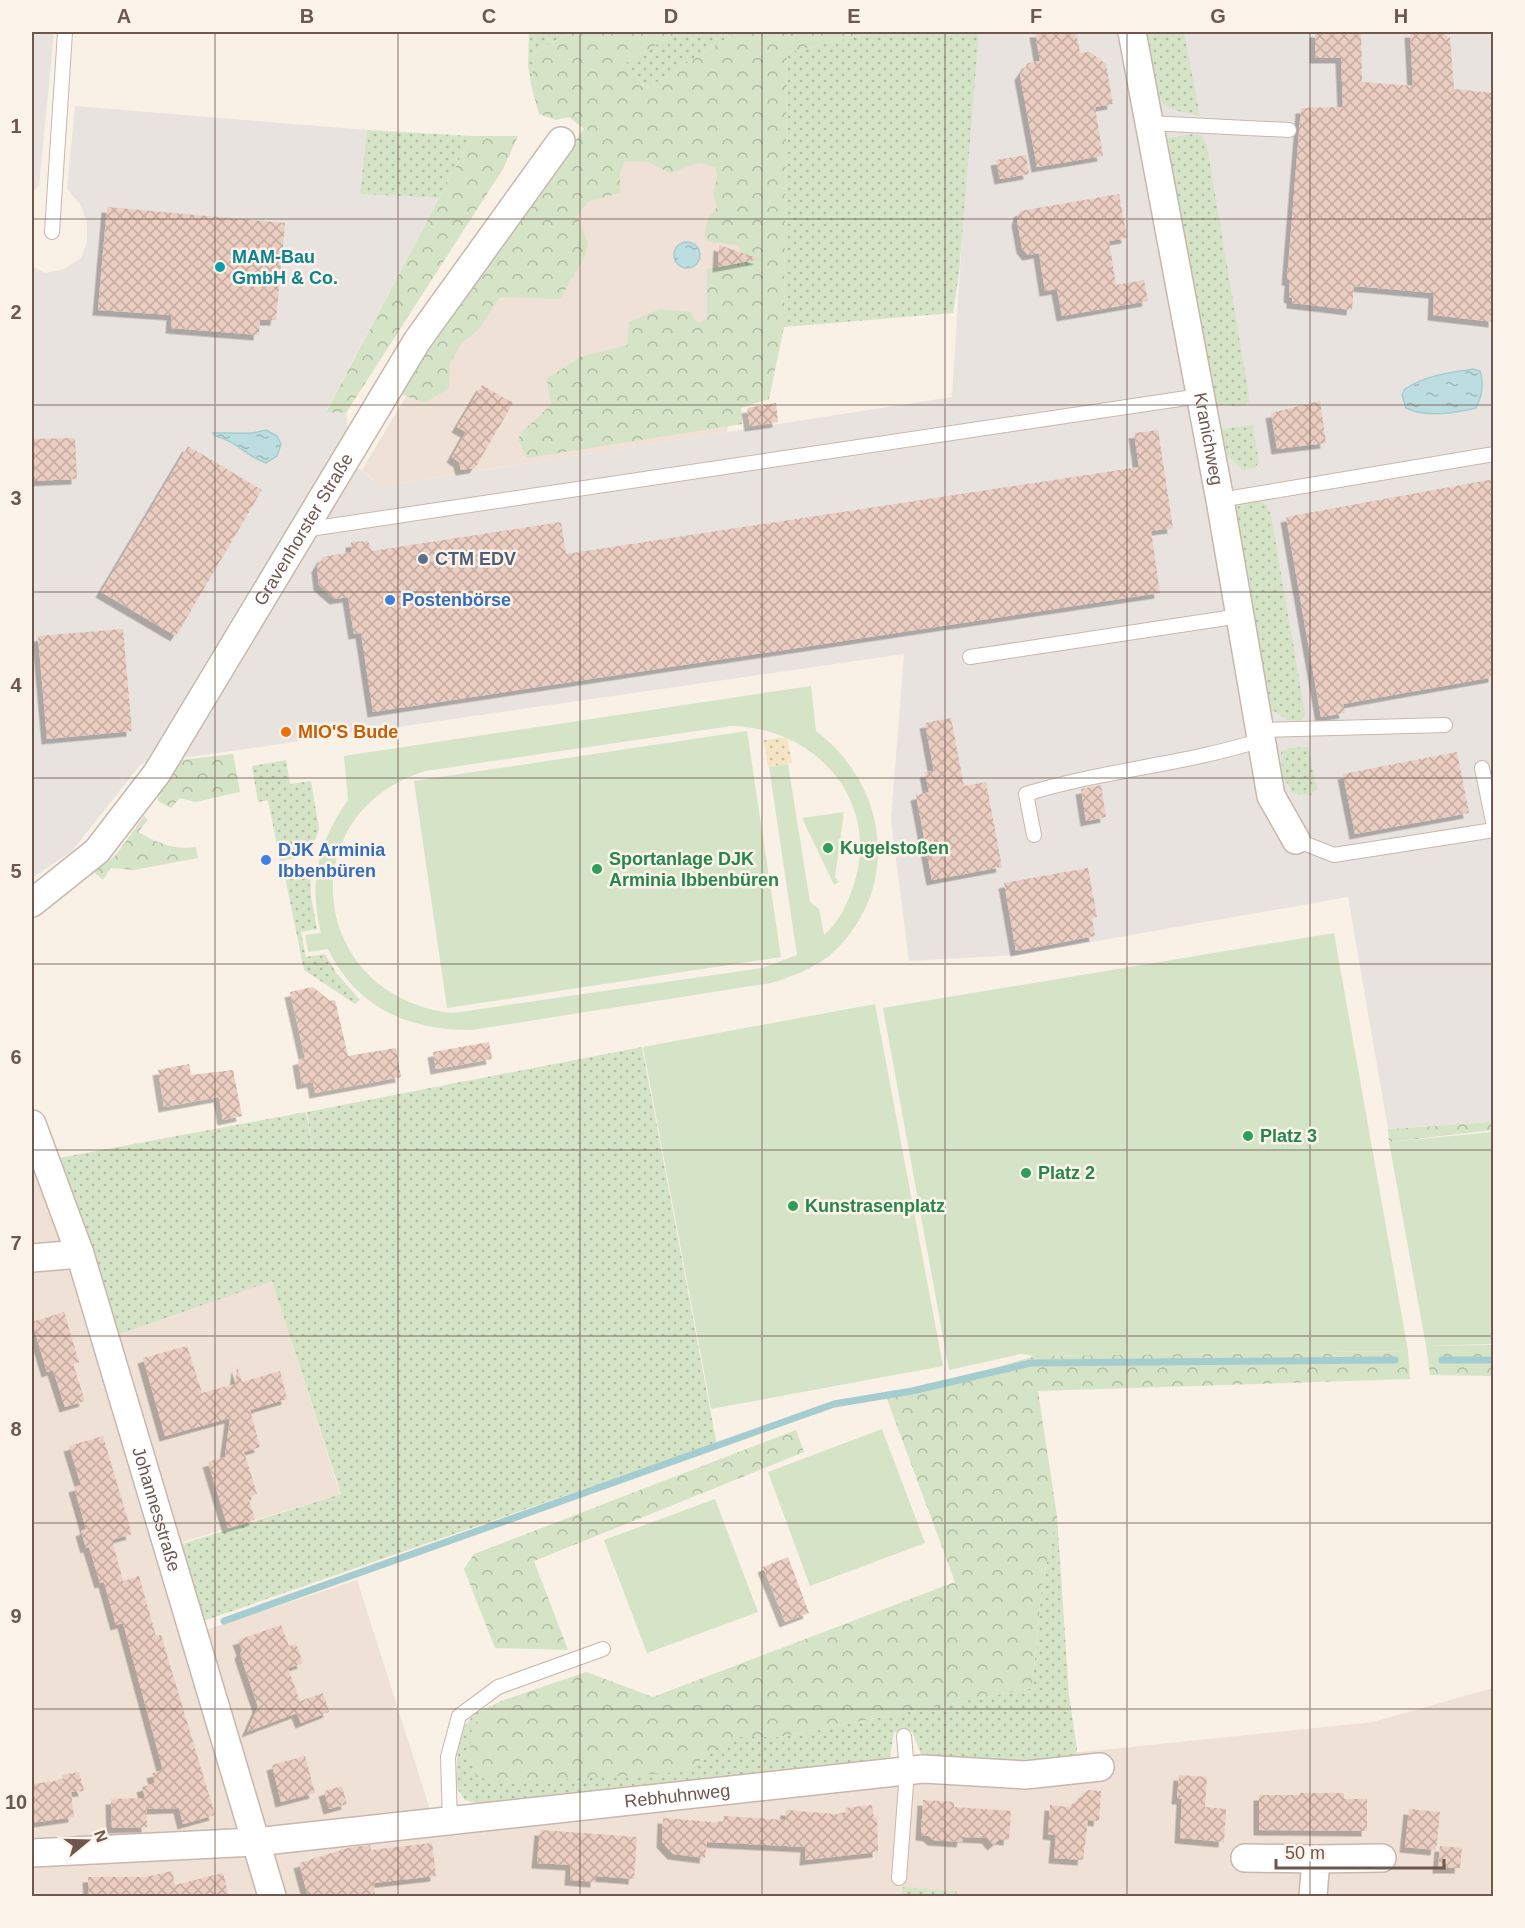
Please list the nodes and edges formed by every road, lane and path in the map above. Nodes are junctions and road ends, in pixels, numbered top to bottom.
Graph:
1 (65, 32) edge
2 (1132, 32) edge
3 (1149, 123) junction
4 (1289, 130) dead end
5 (561, 141) dead end
6 (52, 232) dead end
7 (1200, 396) junction
8 (1494, 454) edge
9 (1220, 500) junction
10 (302, 531) junction
11 (1239, 616) junction
12 (970, 657) dead end
13 (1445, 725) dead end
14 (1260, 735) junction
15 (1482, 768) dead end
16 (1494, 828) edge
17 (1034, 835) dead end
18 (1296, 840) joint
19 (32, 903) edge
20 (32, 1124) edge
21 (80, 1254) junction
22 (32, 1258) edge
23 (603, 1649) dead end
24 (904, 1736) dead end
25 (1101, 1767) dead end
26 (907, 1771) junction
27 (450, 1821) junction
28 (255, 1842) junction
29 (32, 1853) edge
30 (1245, 1858) dead end
31 (1382, 1858) dead end
32 (1316, 1859) junction
33 (899, 1878) dead end
34 (272, 1896) edge
35 (1313, 1896) edge

1 - 6 lane
2 - 3 street, Kranichweg
3 - 4 lane
3 - 7 street, Kranichweg
5 - 10 street, Gravenhorster Straße
7 - 9 street, Kranichweg
7 - 10 lane
8 - 9 lane
9 - 11 street, Kranichweg
10 - 19 street, Gravenhorster Straße
11 - 12 lane
11 - 14 street, Kranichweg
13 - 14 lane
14 - 17 lane
14 - 18 street, Kranichweg
15 - 16 lane
16 - 18 lane
20 - 21 street, Johannesstraße
21 - 22 street
21 - 28 street, Johannesstraße
23 - 27 lane
24 - 26 lane
25 - 26 street, Rebhuhnweg
26 - 27 street, Rebhuhnweg
26 - 33 lane
27 - 28 street, Rebhuhnweg
28 - 29 street, Rebhuhnweg
28 - 34 street, Johannesstraße
30 - 32 street
31 - 32 street
32 - 35 street

